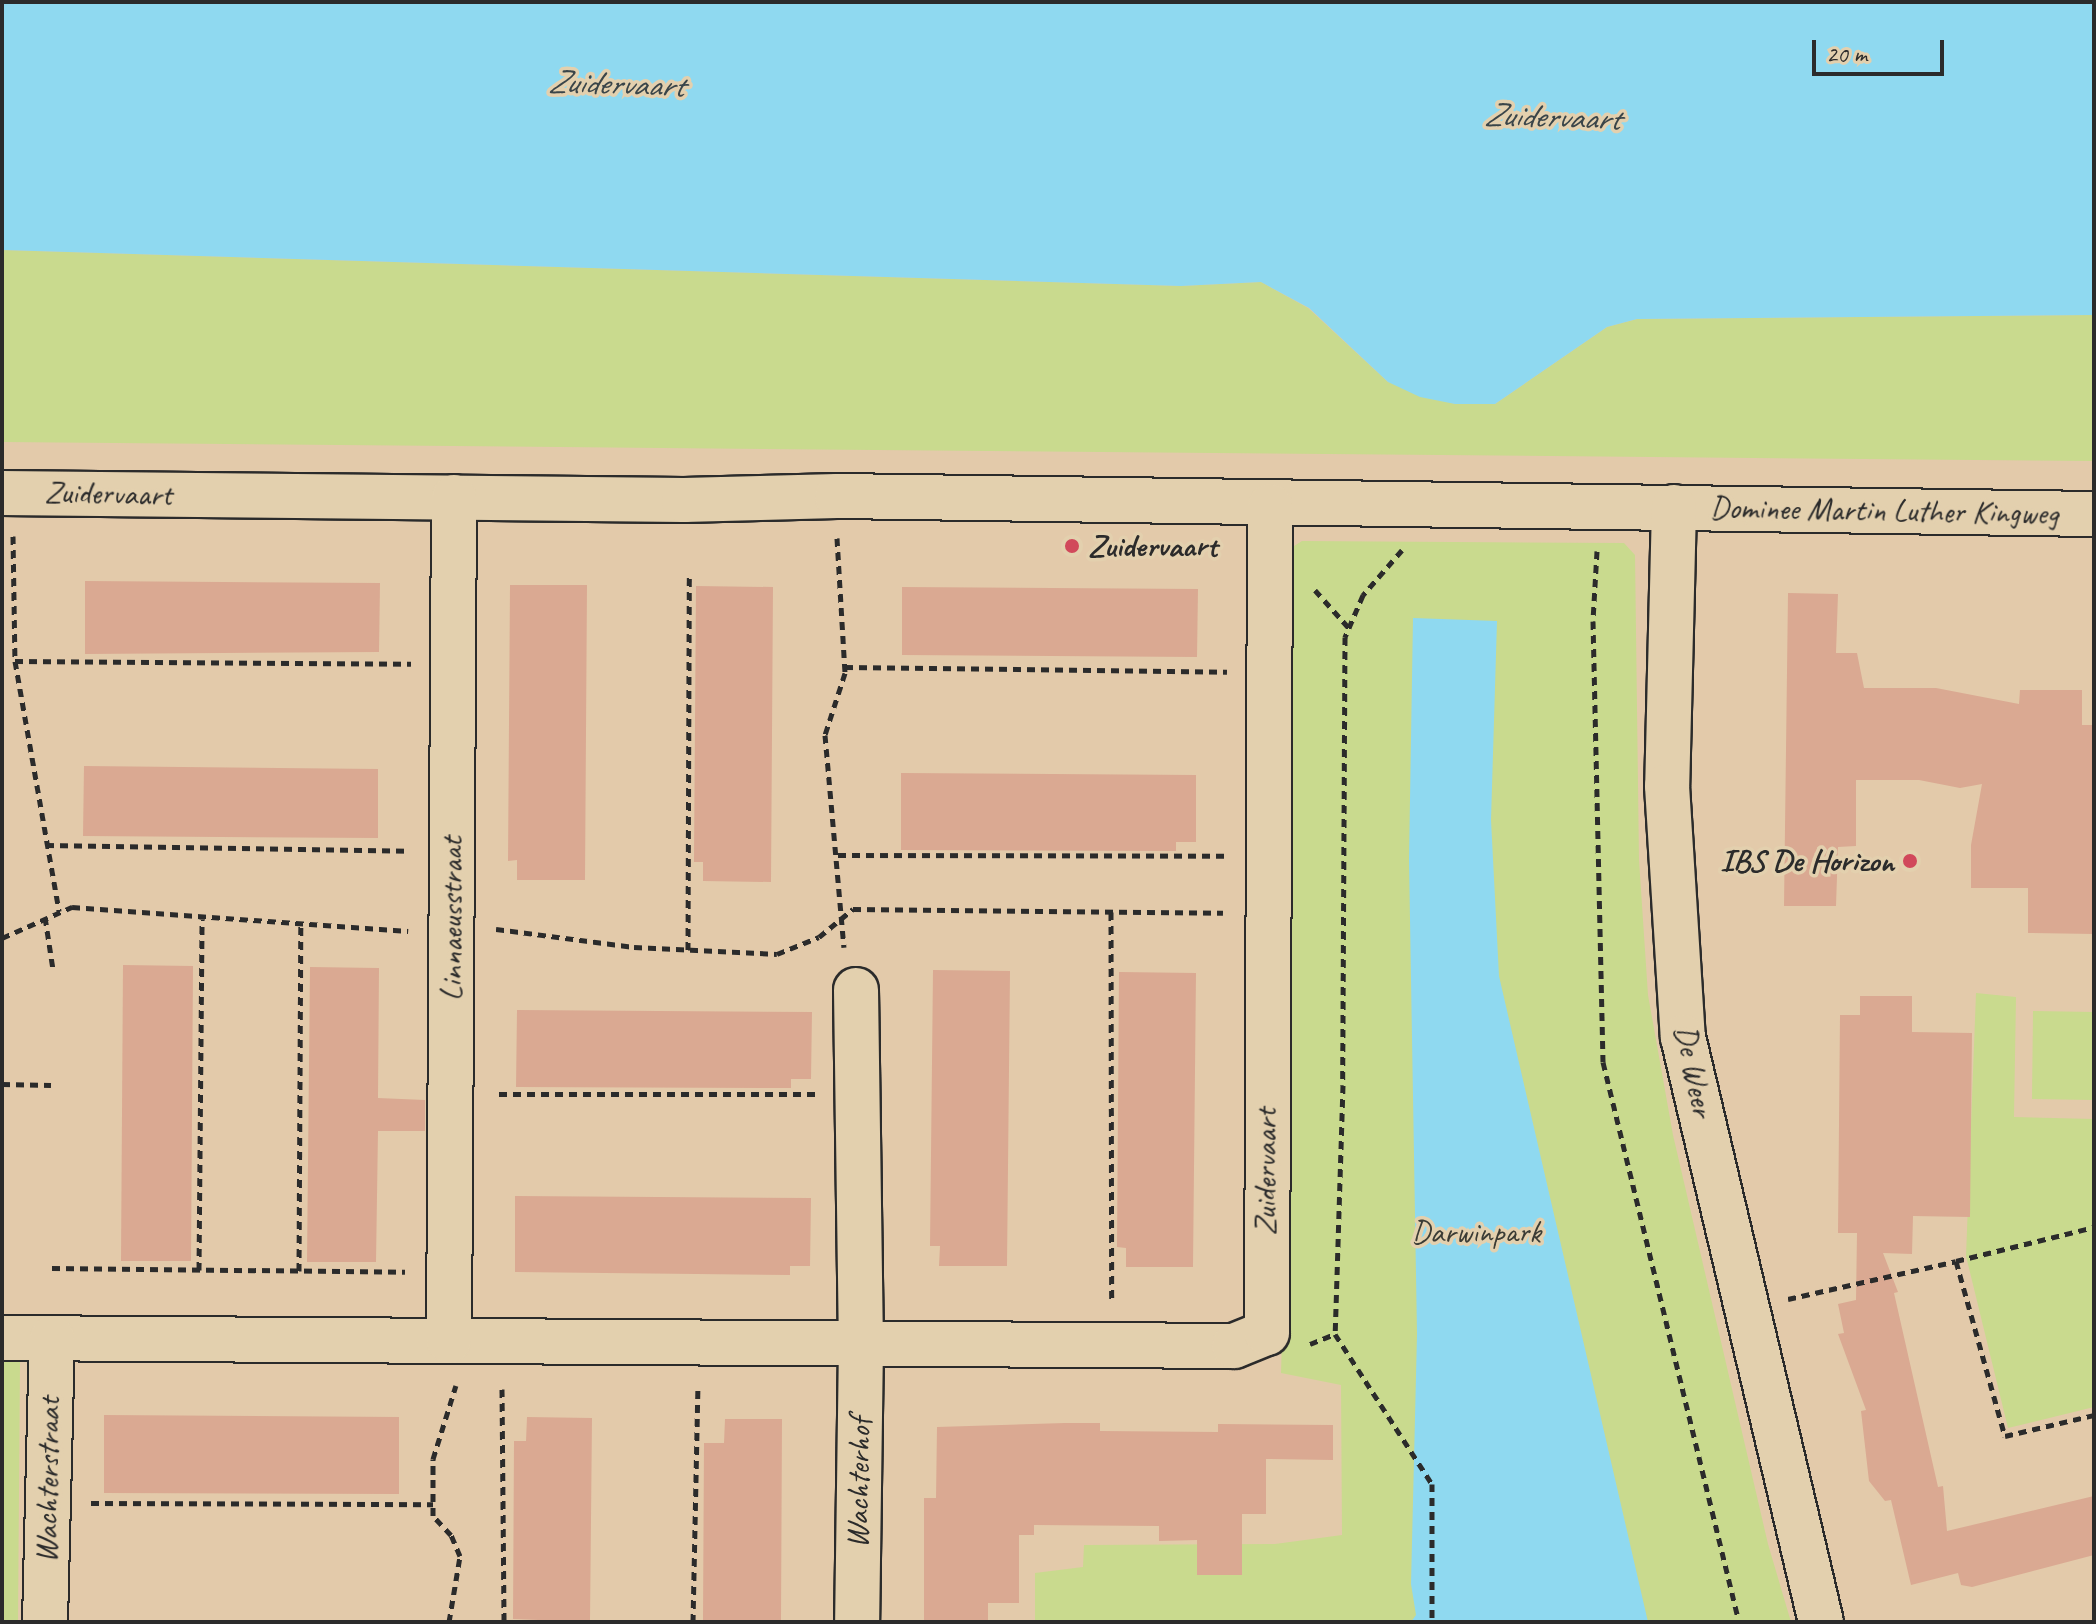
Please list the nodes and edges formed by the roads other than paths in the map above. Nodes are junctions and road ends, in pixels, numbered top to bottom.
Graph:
1 (7, 493) edge
2 (454, 497) junction
3 (1270, 506) junction
4 (1674, 507) junction
5 (2094, 514) edge
6 (856, 990) road end
7 (2, 1338) edge
8 (52, 1338) junction
9 (456, 1341) junction
10 (861, 1344) junction
11 (45, 1622) edge
12 (857, 1622) edge
13 (1821, 1622) edge

1 - 2 street, Zuidervaart
2 - 3 street, Zuidervaart
2 - 9 street, Linnaeusstraat
3 - 4 street, Zuidervaart
3 - 10 street, Zuidervaart
4 - 5 street, Dominee Martin Luther Kingweg
4 - 13 street, De Weer
6 - 10 street
7 - 8 street
8 - 9 street
8 - 11 street, Wachterstraat
9 - 10 street
10 - 12 street, Wachterhof

